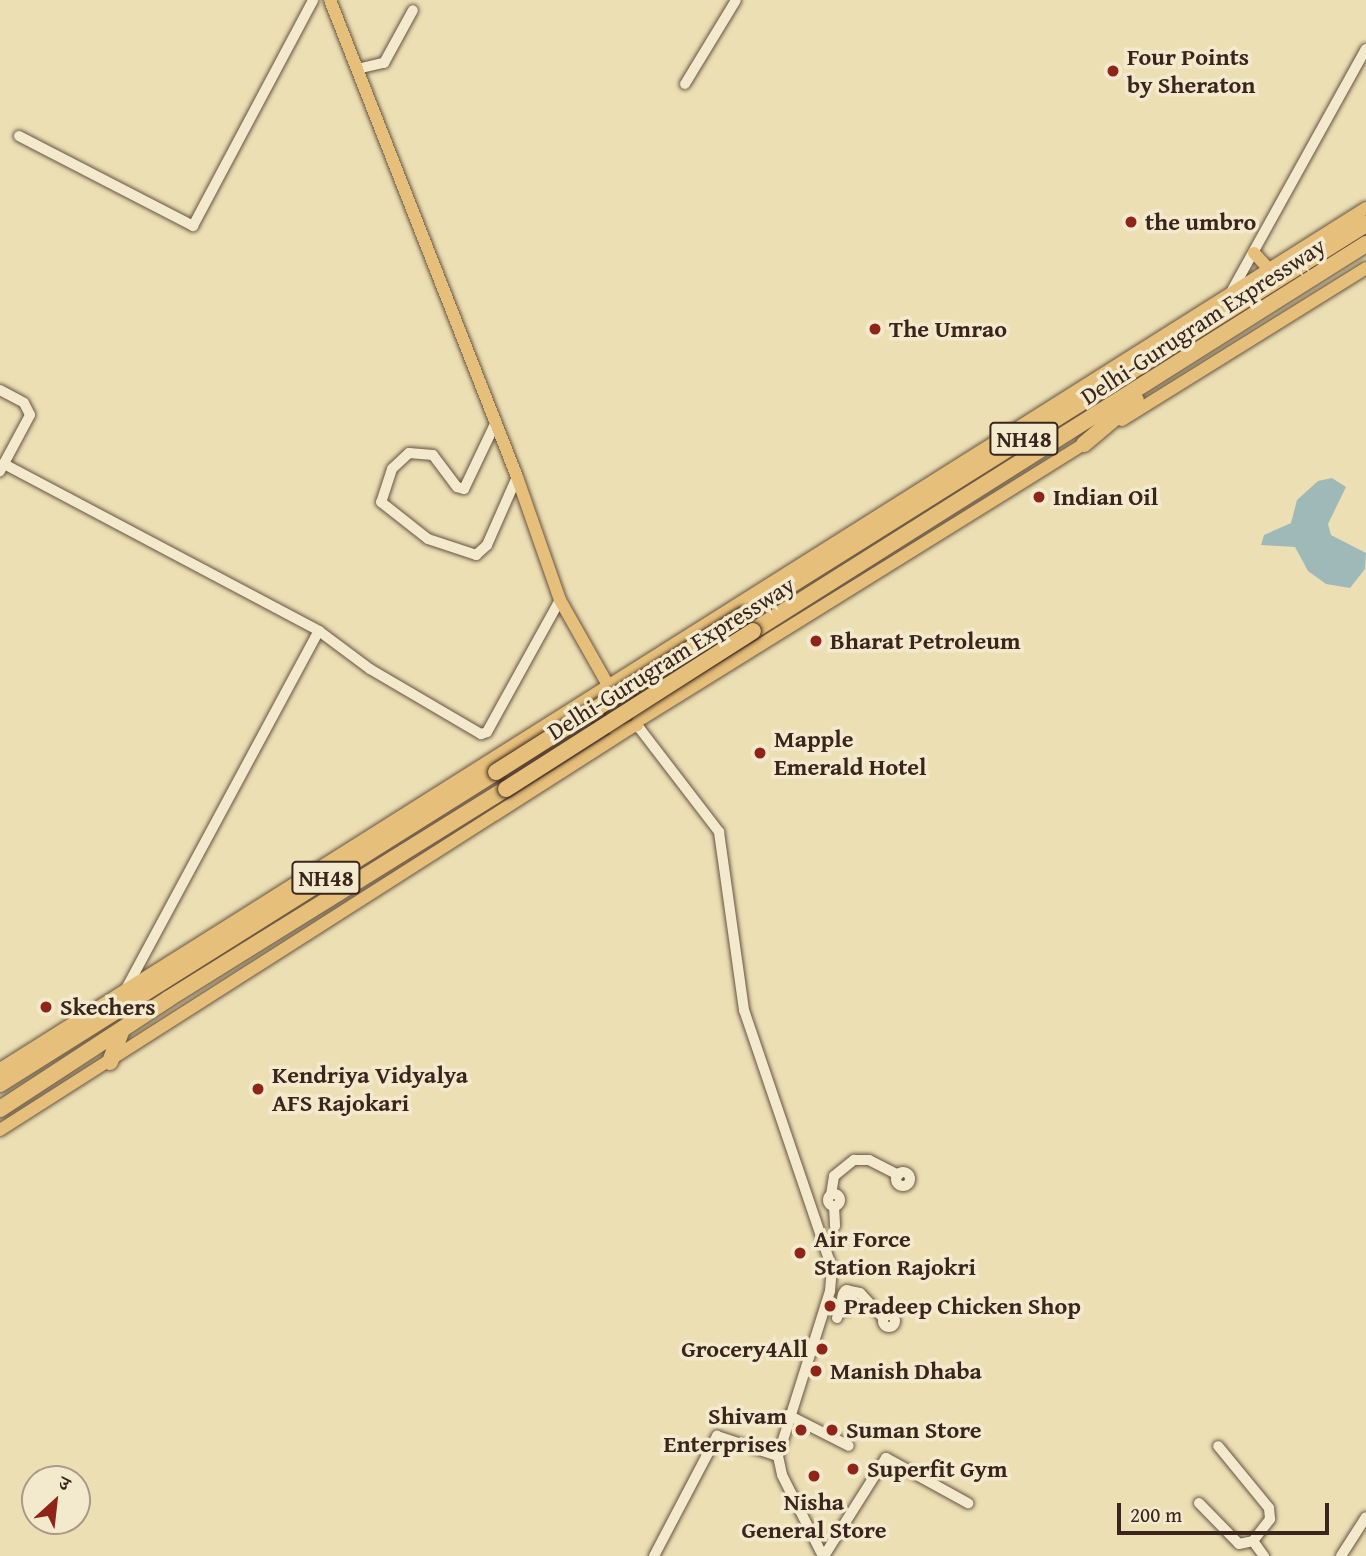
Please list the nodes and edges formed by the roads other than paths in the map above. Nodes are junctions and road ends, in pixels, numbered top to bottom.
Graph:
1 (313, 0) edge
2 (330, 0) edge
3 (736, 0) edge
4 (413, 10) dead end
5 (1366, 49) edge
6 (357, 69) junction
7 (685, 83) dead end
8 (19, 136) dead end
9 (1366, 208) edge
10 (1366, 224) edge
11 (1366, 244) edge
12 (1254, 253) junction
13 (1304, 260) junction
14 (1366, 268) edge
15 (1267, 272) junction
16 (1228, 297) junction
17 (1160, 377) junction
18 (0, 390) edge
19 (495, 424) junction
20 (1084, 444) junction
21 (2, 468) edge
22 (517, 477) junction
23 (560, 600) junction
24 (319, 631) junction
25 (697, 631) junction
26 (719, 671) junction
27 (607, 684) junction
28 (636, 724) junction
29 (533, 735) junction
30 (562, 772) junction
31 (127, 987) junction
32 (121, 1032) junction
33 (110, 1062) junction
34 (0, 1069) edge
35 (0, 1084) edge
36 (0, 1109) edge
37 (0, 1130) edge
38 (898, 1175) dead end
39 (831, 1201) junction
40 (813, 1209) junction
41 (835, 1226) dead end
42 (832, 1279) junction
43 (846, 1293) junction
44 (837, 1318) dead end
45 (883, 1318) dead end
46 (788, 1415) junction
47 (849, 1446) dead end
48 (1218, 1446) dead end
49 (778, 1456) junction
50 (968, 1503) dead end
51 (1199, 1503) dead end
52 (1366, 1517) edge
53 (1252, 1541) junction
54 (654, 1556) edge
55 (823, 1556) edge
56 (1264, 1556) edge
57 (1341, 1556) edge

1 - 8 street
2 - 6 main road
3 - 7 street
4 - 6 street
5 - 12 street
6 - 19 main road
9 - 15 main road
10 - 13 highway, Delhi-Gurugram Expressway / NH48
11 - 17 highway, Delhi-Gurugram Expressway / NH48
12 - 15 main road
12 - 16 street
13 - 15 highway
13 - 35 highway, Delhi-Gurugram Expressway / NH48, bridge
14 - 20 main road
15 - 16 main road
16 - 25 main road
17 - 20 highway
17 - 32 highway, Delhi-Gurugram Expressway / NH48, bridge
18 - 21 street
19 - 22 main road
19 - 22 street
20 - 26 main road
21 - 24 street
22 - 23 main road
23 - 24 street
23 - 27 main road
24 - 31 street
25 - 26 main road
25 - 27 main road
26 - 28 main road
27 - 28 main road
27 - 28 main road
27 - 29 main road
28 - 30 main road
28 - 40 street
29 - 30 main road
29 - 31 main road
30 - 33 main road
31 - 34 main road
32 - 33 highway
32 - 36 highway, Delhi-Gurugram Expressway / NH48
33 - 37 main road
38 - 39 street
39 - 40 street
39 - 41 street
40 - 42 street
42 - 43 street
42 - 46 street
43 - 44 street
43 - 45 street
46 - 47 street
46 - 49 street
48 - 53 street
49 - 54 street
49 - 55 street
50 - 55 street
51 - 53 street
52 - 57 street
53 - 56 street

